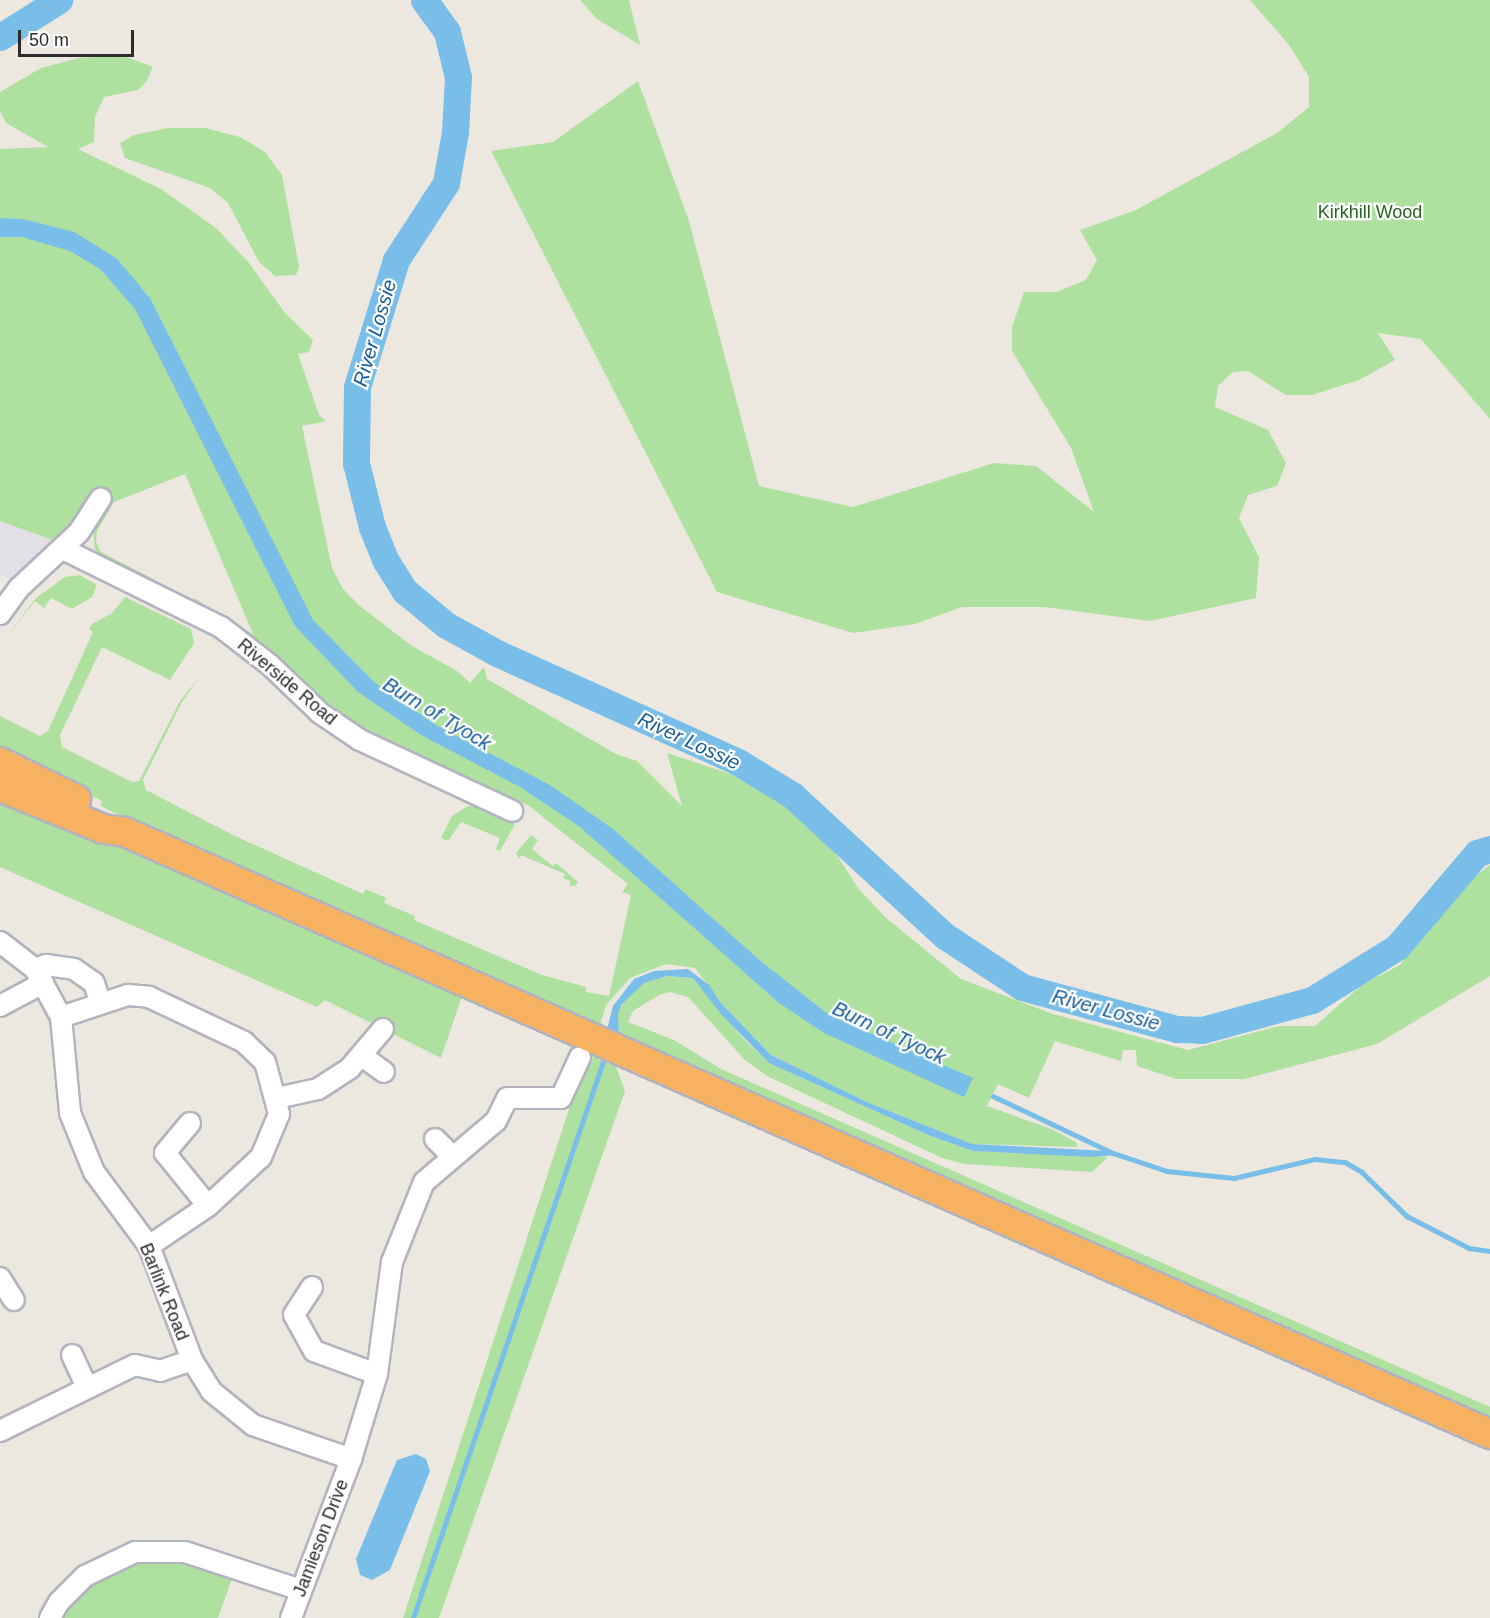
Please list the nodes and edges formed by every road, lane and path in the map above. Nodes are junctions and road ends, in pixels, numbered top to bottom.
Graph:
1 (101, 498) dead end
2 (63, 549) junction
3 (0, 614) edge
4 (0, 762) edge
5 (0, 787) edge
6 (512, 812) dead end
7 (125, 832) junction
8 (0, 942) edge
9 (39, 976) junction
10 (100, 1002) junction
11 (0, 1006) edge
12 (61, 1017) junction
13 (383, 1029) dead end
14 (598, 1050) junction
15 (362, 1056) junction
16 (384, 1072) dead end
17 (277, 1098) junction
18 (190, 1123) dead end
19 (435, 1139) dead end
20 (453, 1156) junction
21 (208, 1206) junction
22 (149, 1246) junction
23 (0, 1278) edge
24 (312, 1287) dead end
25 (14, 1300) dead end
26 (72, 1355) dead end
27 (192, 1360) junction
28 (377, 1374) junction
29 (87, 1387) junction
30 (0, 1431) edge
31 (1490, 1434) edge
32 (351, 1459) junction
33 (301, 1590) junction
34 (50, 1618) edge
35 (291, 1618) edge

1 - 2 street
2 - 3 street
2 - 6 street, Riverside Road
4 - 7 highway
5 - 7 highway
7 - 14 highway
8 - 9 street, Barlink Road
9 - 10 street
9 - 11 street
9 - 12 street, Barlink Road
10 - 12 street
10 - 17 street
12 - 22 street, Barlink Road
13 - 15 street
14 - 20 street, Jamieson Drive
14 - 31 highway
15 - 16 street
15 - 17 street
17 - 21 street
18 - 21 street
19 - 20 street
20 - 28 street, Jamieson Drive
21 - 22 street
22 - 27 street, Barlink Road
23 - 25 street
24 - 28 street
26 - 29 street
27 - 29 street
27 - 32 street, Barlink Road
28 - 32 street, Jamieson Drive
29 - 30 street
32 - 33 street, Jamieson Drive
33 - 34 street
33 - 35 street, Jamieson Drive

